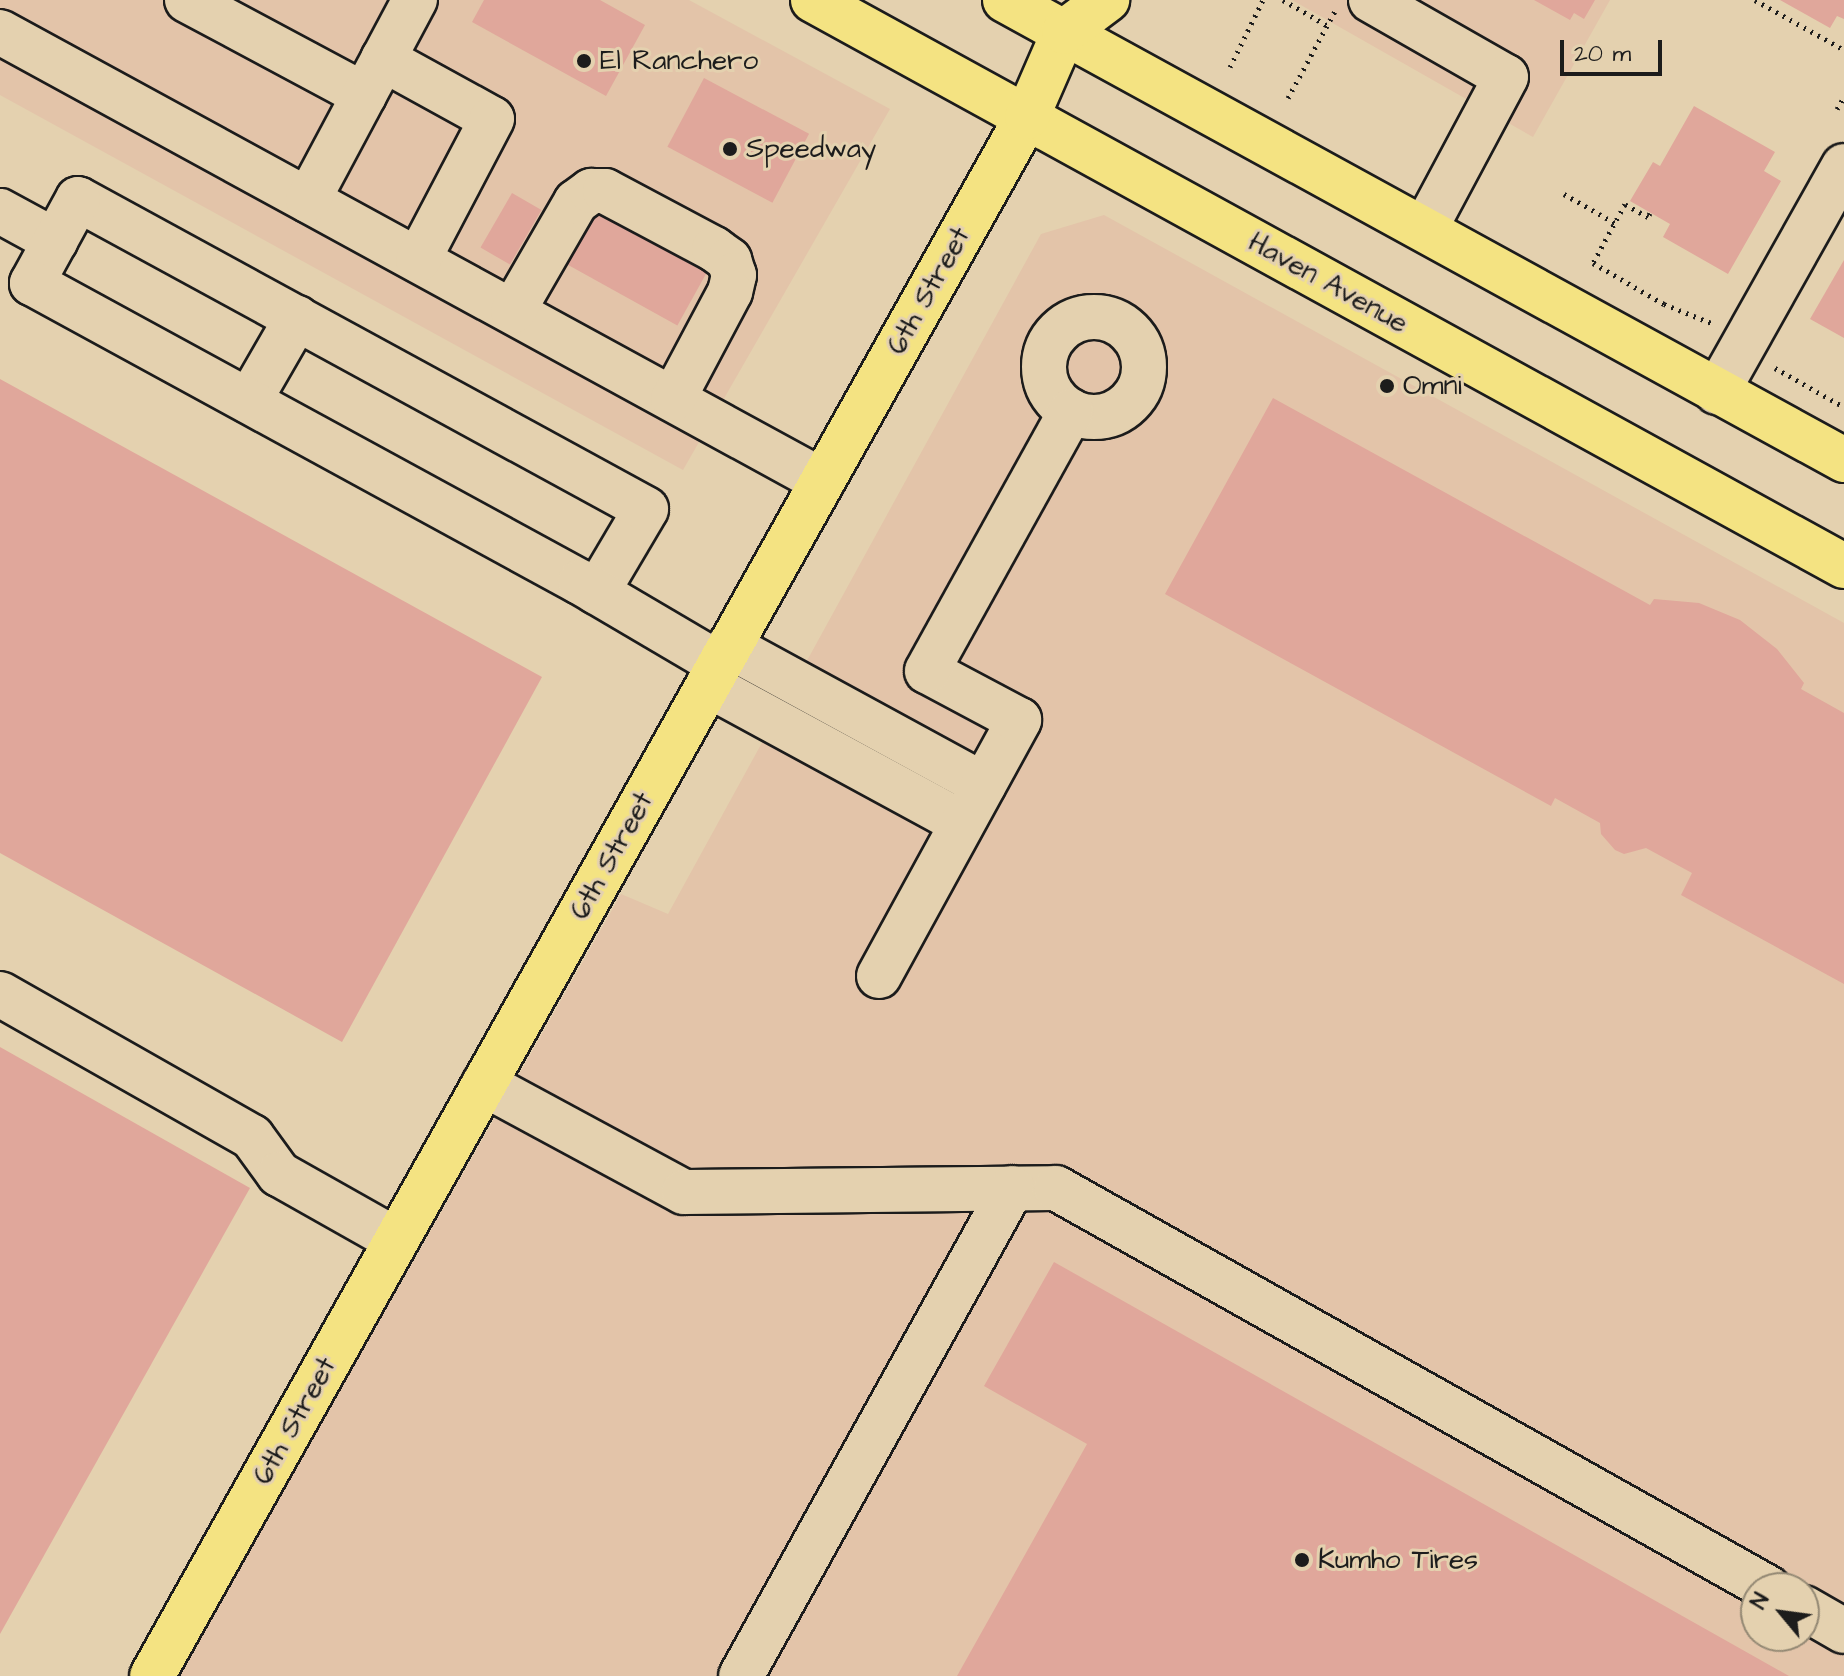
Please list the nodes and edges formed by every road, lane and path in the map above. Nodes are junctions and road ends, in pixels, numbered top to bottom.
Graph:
1 (187, 0) edge
2 (415, 0) edge
3 (813, 0) edge
4 (1005, 0) edge
5 (1107, 0) edge
6 (1263, 0) edge
7 (1283, 0) edge
8 (1342, 0) edge
9 (1371, 0) edge
10 (1755, 0) edge
11 (1061, 16) edge
12 (1328, 26) junction
13 (0, 32) edge
14 (1843, 48) edge
15 (1230, 67) dead end
16 (374, 77) junction
17 (1844, 97) edge
18 (1288, 98) dead end
19 (1837, 109) dead end
20 (1027, 117) junction
21 (1844, 166) edge
22 (1564, 194) dead end
23 (308, 200) junction
24 (0, 211) edge
25 (1650, 213) dead end
26 (1615, 223) junction
27 (1425, 229) junction
28 (55, 241) junction
29 (418, 260) junction
30 (513, 311) junction
31 (297, 318) junction
32 (1746, 341) junction
33 (1717, 392) junction
34 (673, 399) junction
35 (249, 401) junction
36 (1844, 407) edge
37 (1071, 411) dead end
38 (1844, 460) edge
39 (822, 481) junction
40 (1844, 566) edge
41 (597, 592) junction
42 (719, 665) junction
43 (973, 804) junction
44 (879, 976) dead end
45 (0, 994) edge
46 (484, 1084) junction
47 (1012, 1188) junction
48 (396, 1240) junction
49 (1740, 1572) edge
50 (1820, 1617) edge
51 (1844, 1631) edge
52 (152, 1676) edge
53 (741, 1676) edge

1 - 16 lane
2 - 16 lane
3 - 20 main road, Haven Avenue
4 - 11 main road
5 - 11 main road, 6th Street
6 - 15 path
7 - 12 path
8 - 12 path
9 - 27 lane
10 - 14 path
11 - 20 main road, 6th Street
11 - 27 main road
12 - 18 path
13 - 23 lane
16 - 23 lane
16 - 29 lane
17 - 19 path
20 - 39 main road, 6th Street
20 - 40 main road, Haven Avenue
21 - 32 lane
22 - 26 path
23 - 29 lane
24 - 28 lane
25 - 26 path
26 - 32 path
27 - 33 main road
28 - 31 lane
28 - 35 lane
29 - 30 lane
30 - 34 lane
30 - 34 lane
31 - 35 lane
31 - 41 lane
32 - 33 lane
32 - 36 path
33 - 38 main road
34 - 39 lane
35 - 41 lane
37 - 43 lane
39 - 42 main road, 6th Street
41 - 42 lane
42 - 43 lane
42 - 46 main road, 6th Street
43 - 44 lane
45 - 48 lane
46 - 47 lane
46 - 48 main road, 6th Street
47 - 49 lane
47 - 53 lane
48 - 52 main road, 6th Street
50 - 51 lane

